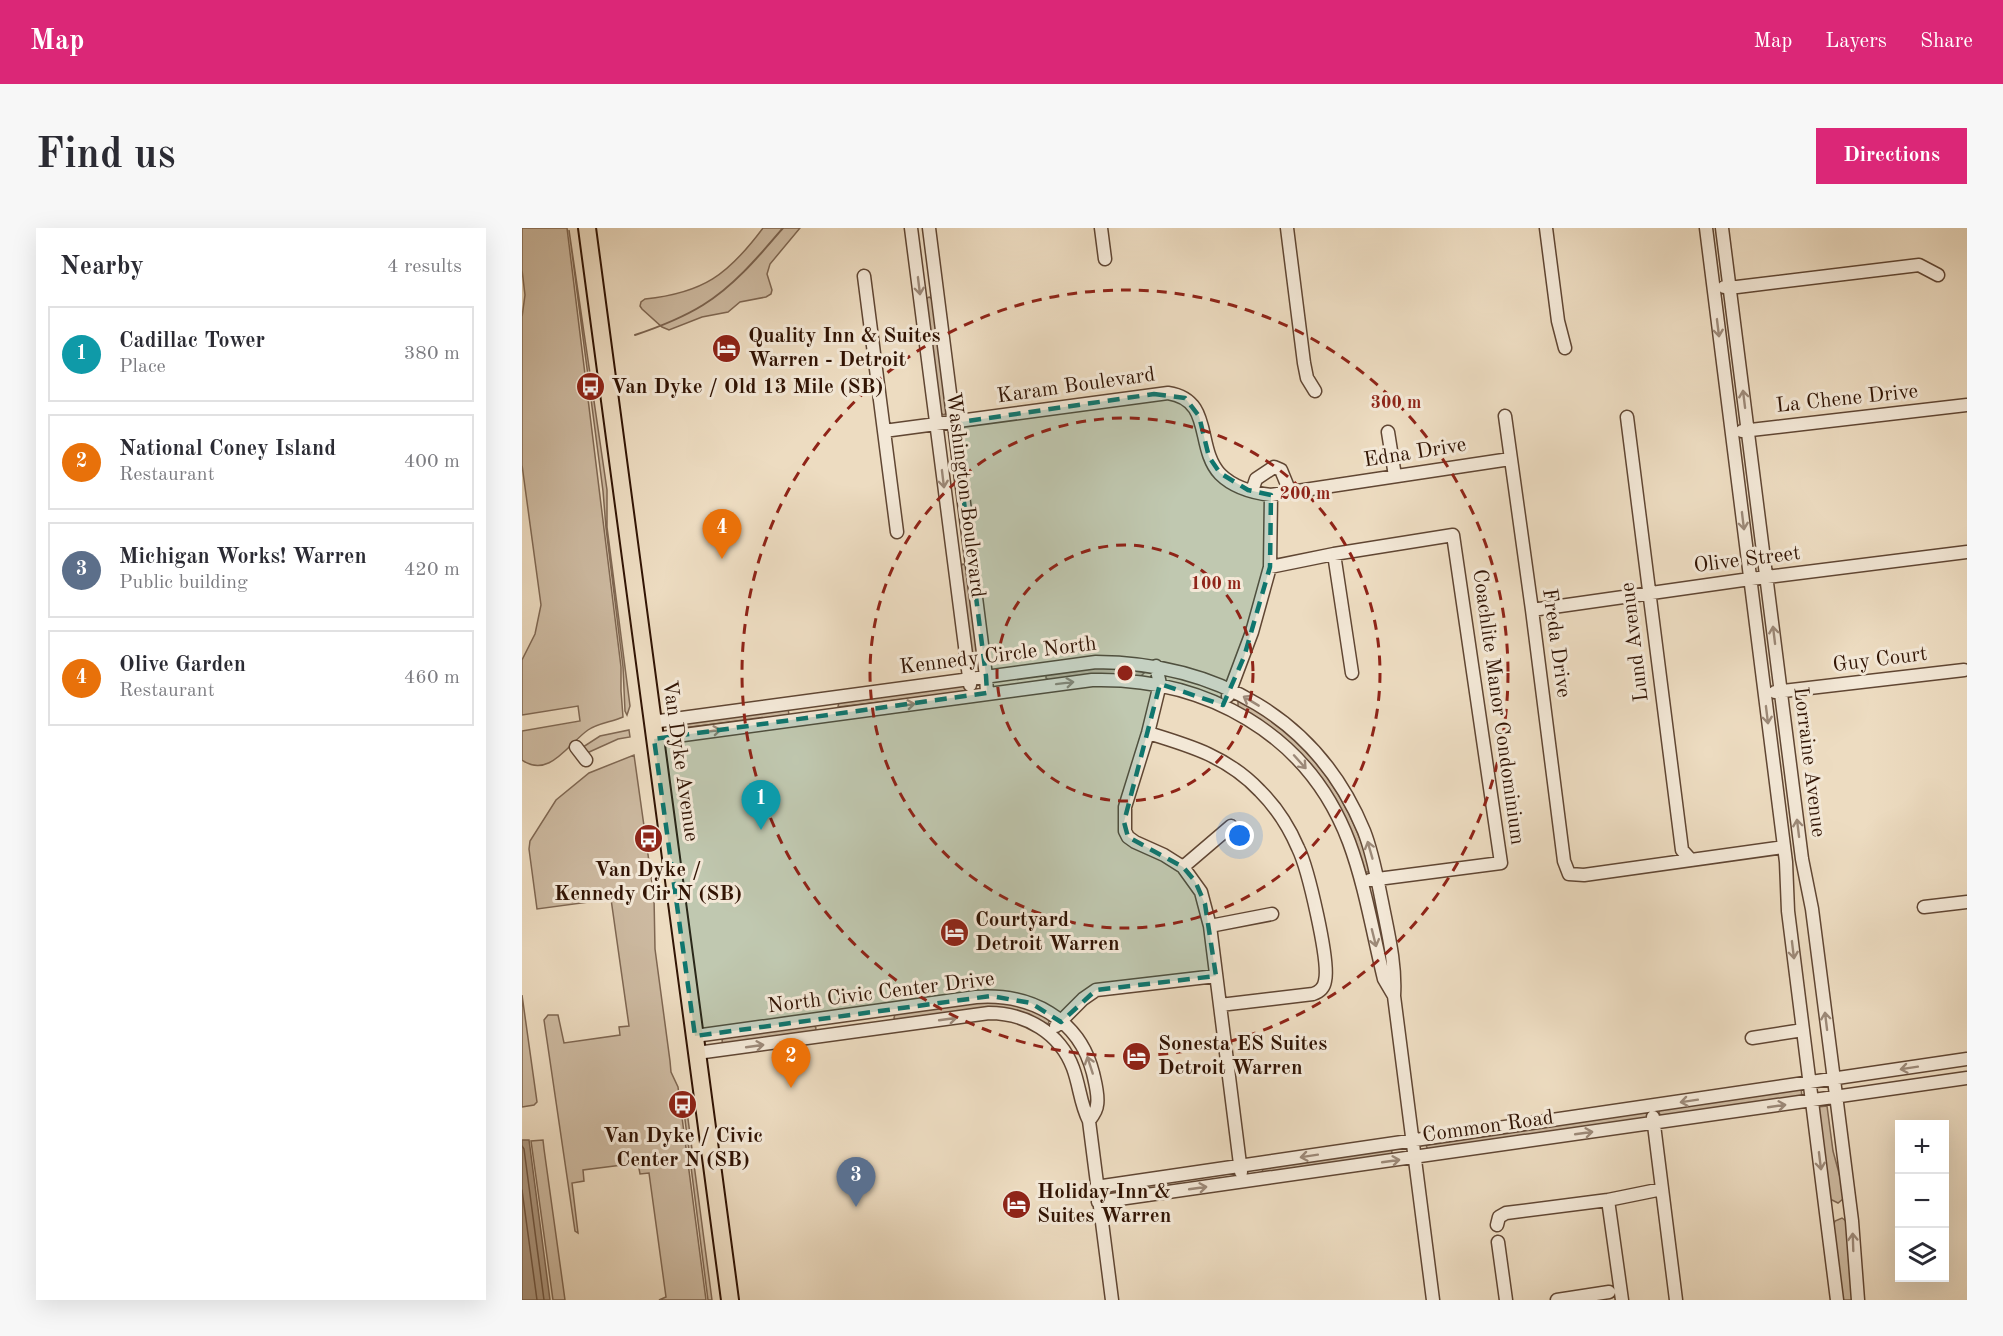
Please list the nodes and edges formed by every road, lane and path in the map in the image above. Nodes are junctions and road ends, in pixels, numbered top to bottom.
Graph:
1 (587, 228) edge
2 (911, 228) edge
3 (929, 228) edge
4 (1101, 228) edge
5 (1287, 228) edge
6 (1546, 228) edge
7 (1706, 228) edge
8 (1722, 228) edge
9 (1105, 259) dead end
10 (1938, 275) dead end
11 (864, 276) dead end
12 (1730, 286) junction
13 (1713, 288) junction
14 (1565, 348) dead end
15 (1316, 391) dead end
16 (1967, 405) edge
17 (1505, 416) dead end
18 (1627, 417) dead end
19 (954, 423) junction
20 (936, 424) junction
21 (1748, 430) junction
22 (884, 431) junction
23 (1388, 432) dead end
24 (1732, 432) junction
25 (1510, 459) junction
26 (1395, 476) junction
27 (1252, 491) junction
28 (1290, 492) junction
29 (1271, 495) junction
30 (897, 532) dead end
31 (1967, 552) edge
32 (1334, 554) junction
33 (1270, 567) junction
34 (1767, 577) junction
35 (1750, 579) junction
36 (1649, 594) junction
37 (1532, 610) junction
38 (1156, 666) junction
39 (1038, 669) junction
40 (1964, 669) dead end
41 (1352, 673) dead end
42 (986, 676) junction
43 (969, 678) junction
44 (1160, 684) junction
45 (1040, 686) junction
46 (1231, 690) junction
47 (1781, 691) junction
48 (987, 693) junction
49 (1765, 693) junction
50 (973, 696) junction
51 (829, 697) junction
52 (796, 702) junction
53 (1223, 705) junction
54 (832, 715) junction
55 (799, 720) junction
56 (652, 722) junction
57 (1148, 733) junction
58 (654, 739) junction
59 (576, 747) dead end
60 (586, 760) dead end
61 (1231, 826) dead end
62 (1784, 847) junction
63 (1691, 860) junction
64 (1183, 867) junction
65 (1377, 879) junction
66 (1360, 882) junction
67 (1967, 902) edge
68 (1924, 907) dead end
69 (1812, 909) junction
70 (1788, 911) junction
71 (1272, 914) dead end
72 (1210, 926) junction
73 (1216, 976) junction
74 (1394, 996) junction
75 (1220, 1005) junction
76 (1061, 1022) junction
77 (1803, 1030) junction
78 (1048, 1034) junction
79 (1752, 1038) dead end
80 (696, 1045) junction
81 (1967, 1059) edge
82 (1880, 1073) junction
83 (1967, 1078) edge
84 (1833, 1079) junction
85 (1810, 1082) junction
86 (1882, 1091) junction
87 (1836, 1098) junction
88 (1812, 1102) junction
89 (1652, 1106) junction
90 (1089, 1121) junction
91 (1654, 1123) junction
92 (1412, 1140) junction
93 (1414, 1157) junction
94 (1240, 1166) junction
95 (1242, 1182) junction
96 (1096, 1187) junction
97 (1662, 1189) junction
98 (1608, 1200) junction
99 (1098, 1202) junction
100 (1497, 1225) dead end
101 (1498, 1242) dead end
102 (1609, 1293) dead end
103 (730, 1300) edge
104 (1112, 1300) edge
105 (1433, 1300) edge
106 (1506, 1300) edge
107 (1557, 1300) edge
108 (1622, 1300) edge
109 (1676, 1300) edge
110 (1838, 1300) edge
111 (1858, 1300) edge

1 - 56 main road, Van Dyke Avenue
2 -> 20 street, Washington Boulevard
3 - 19 street, Washington Boulevard
4 - 9 street
5 - 15 street
6 - 14 street
7 - 13 street, Lorraine Avenue
8 - 12 street, Lorraine Avenue
10 - 12 street
11 - 22 street
12 - 13 street
21 -> 12 street, Lorraine Avenue
13 -> 24 street, Lorraine Avenue
16 - 21 street, La Chene Drive
17 - 25 street, Freda Drive
18 - 36 street, Lund Avenue
19 - 20 street, Karam Boulevard
19 - 27 street, Karam Boulevard
19 - 42 street, Washington Boulevard
20 - 22 street, Karam Boulevard
20 -> 43 street, Washington Boulevard
21 - 24 street, La Chene Drive
21 - 34 street, Lorraine Avenue
22 - 30 street
23 - 26 street
24 -> 35 street, Lorraine Avenue
25 - 26 street, Edna Drive
25 - 37 street, Freda Drive
26 - 28 street, Edna Drive
27 - 28 street
27 - 29 street, Karam Boulevard
28 - 29 street, Edna Drive
29 - 33 street
31 - 34 street, Olive Street
32 - 33 street, Coachlite Manor Condominium
32 - 41 street
32 - 65 street, Coachlite Manor Condominium
33 - 46 street
34 - 35 street, Olive Street
47 -> 34 street, Lorraine Avenue
35 - 36 street, Olive Street
35 - 49 street, Lorraine Avenue
36 - 37 street, Olive Street
36 - 63 street, Lund Avenue
37 - 63 street, Freda Drive
38 - 39 street, Kennedy Circle North
38 - 44 street
38 - 46 street, Kennedy Circle North
39 - 42 street, Kennedy Circle North
39 - 45 street
40 - 47 street, Guy Court
42 - 43 street, Kennedy Circle North
42 - 48 street, Washington Boulevard
43 - 50 street, Washington Boulevard
43 - 51 street, Kennedy Circle North
45 -> 44 street, Kennedy Circle North
44 - 53 street, Kennedy Circle North
44 - 57 street
45 - 48 street, Kennedy Circle North
46 - 53 street
65 -> 46 street, Kennedy Circle North
47 - 49 street, Guy Court
69 -> 47 street, Lorraine Avenue
48 - 50 street, Kennedy Circle North
49 -> 62 street, Lorraine Avenue
54 -> 50 street, Kennedy Circle North
51 - 52 street, Kennedy Circle North
51 - 54 street
52 - 55 street
52 - 56 street, Kennedy Circle North
53 -> 66 street, Kennedy Circle North
54 - 55 street, Kennedy Circle North
58 -> 55 street, Kennedy Circle North
56 - 58 main road, Van Dyke Avenue
57 - 64 street
57 - 75 street
58 - 80 main road, Van Dyke Avenue
59 - 60 street
61 - 64 street
62 - 63 street
62 - 70 street, Lorraine Avenue
64 - 72 street
65 - 66 street, Coachlite Manor Condominium
65 - 74 street, Kennedy Circle North
66 -> 74 street, Kennedy Circle North
67 - 68 street
69 - 70 street
84 -> 69 street, Lorraine Avenue
70 -> 77 street, Lorraine Avenue
71 - 72 street
72 - 73 street
73 - 75 street
73 - 76 street
74 - 92 street, Kennedy Circle North
75 - 94 street
76 - 78 street
76 - 80 street, North Civic Center Drive
90 -> 76 street, North Civic Center Drive
77 - 79 street
77 - 85 street, Lorraine Avenue
80 -> 78 street, North Civic Center Drive
78 - 90 street, North Civic Center Drive
80 - 103 main road, Van Dyke Avenue
81 -> 82 street, Common Road
82 - 84 street, Common Road
82 - 86 street
83 - 86 street, Common Road
84 - 85 street, Common Road
84 - 87 street, Lorraine Avenue
85 - 88 street, Lorraine Avenue
85 -> 89 street, Common Road
86 - 87 street, Common Road
87 - 88 street, Common Road
111 -> 87 street, Lorraine Avenue
91 -> 88 street, Common Road
88 -> 110 street, Lorraine Avenue
89 - 91 street
89 - 92 street, Common Road
90 - 96 street, North Civic Center Drive
93 -> 91 street, Common Road
91 - 97 street
92 - 93 street, Kennedy Circle North
92 -> 94 street, Common Road
95 -> 93 street, Common Road
93 - 105 street, Kennedy Circle North
94 - 95 street
94 - 96 street, Common Road
99 -> 95 street, Common Road
96 - 99 street, North Civic Center Drive
97 - 98 street
97 - 109 street
98 - 100 street
98 - 108 street
99 - 104 street, North Civic Center Drive
101 - 106 street
102 - 107 street

